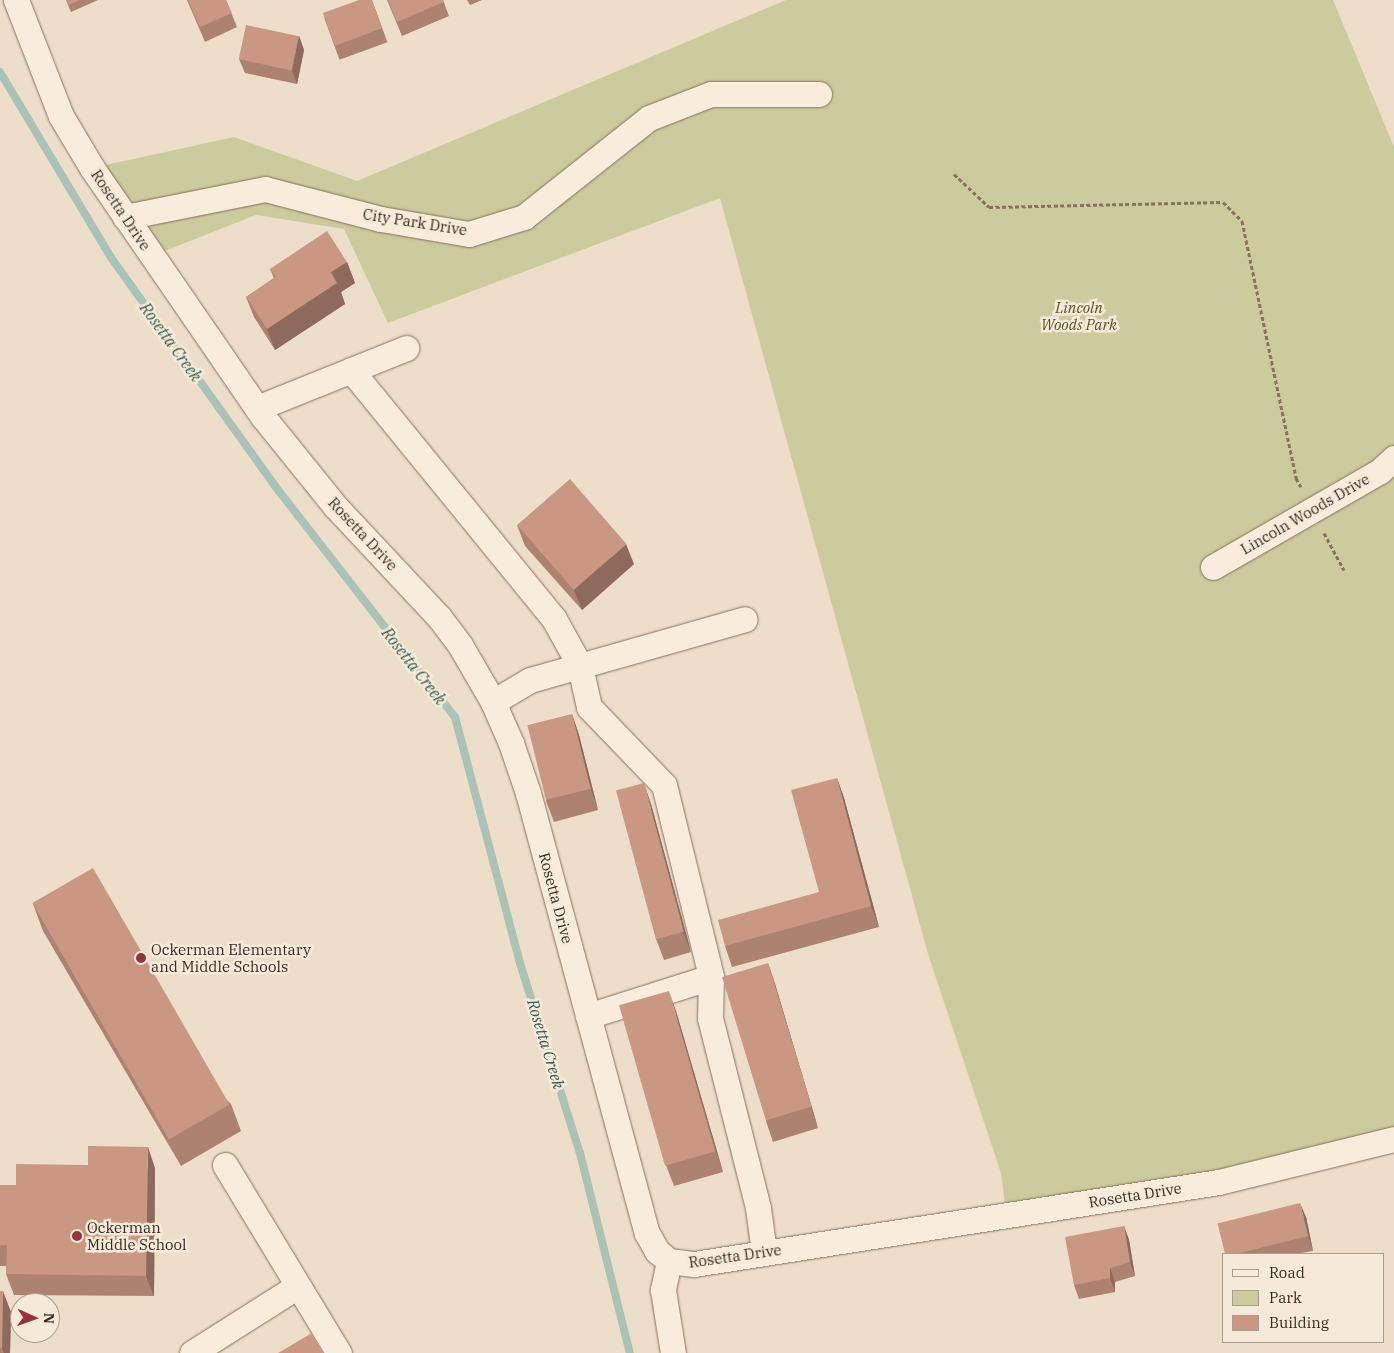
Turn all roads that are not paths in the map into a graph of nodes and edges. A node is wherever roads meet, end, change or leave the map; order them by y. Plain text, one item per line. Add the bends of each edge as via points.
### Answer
1 (16, 0) edge
2 (819, 94) dead end
3 (126, 217) junction
4 (406, 348) dead end
5 (351, 370) junction
6 (257, 408) junction
7 (1394, 458) edge
8 (1213, 566) dead end
9 (745, 619) dead end
10 (580, 666) junction
11 (493, 702) junction
12 (711, 977) junction
13 (588, 1016) junction
14 (1394, 1139) edge
15 (225, 1165) dead end
16 (764, 1252) junction
17 (670, 1261) junction
18 (296, 1287) junction
19 (192, 1353) edge
20 (338, 1353) edge
21 (673, 1353) edge

1 - 3 street, Rosetta Drive via 61,116
2 - 3 street, City Park Drive via 711,94 649,118 524,217 469,234 381,219 265,189
3 - 6 street, Rosetta Drive
4 - 5 street
5 - 6 street
5 - 10 street via 554,619
6 - 11 street, Rosetta Drive via 335,506 439,617 460,645
7 - 8 street, Lincoln Woods Drive via 1380,471
9 - 10 street
10 - 11 street via 530,680
10 - 12 street via 589,707 664,785
11 - 13 street, Rosetta Drive via 528,793
12 - 13 street
12 - 16 street via 710,1018 758,1208
13 - 17 street, Rosetta Drive via 647,1234 658,1251
14 - 16 street, Rosetta Drive via 1219,1182
15 - 18 street
16 - 17 street, Rosetta Drive via 694,1264
17 - 21 street via 663,1290
18 - 19 street
18 - 20 street

